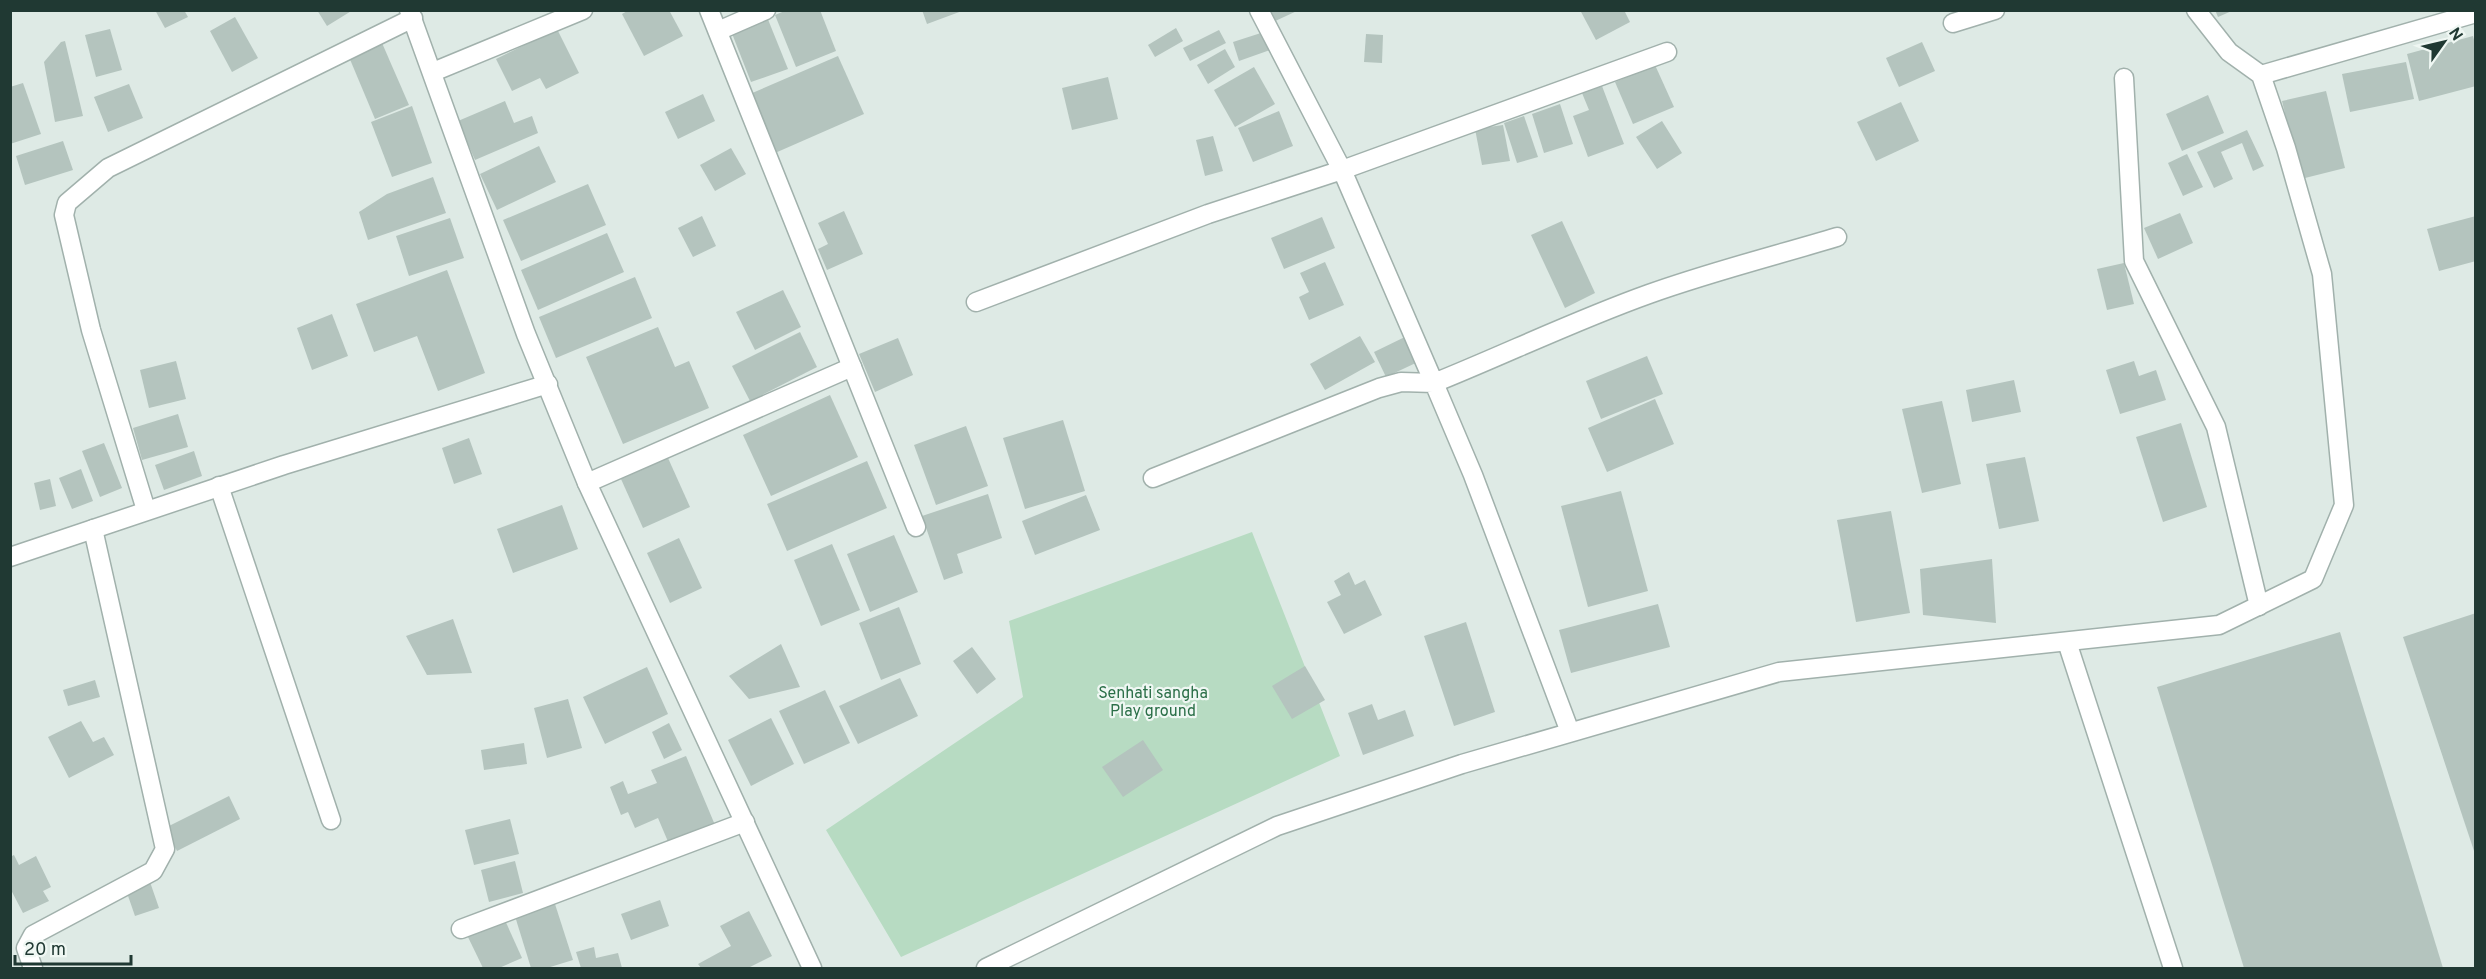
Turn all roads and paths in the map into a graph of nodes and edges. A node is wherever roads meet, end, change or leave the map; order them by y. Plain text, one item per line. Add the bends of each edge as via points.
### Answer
1 (583, 10) edge
2 (709, 10) edge
3 (766, 10) edge
4 (1259, 10) edge
5 (1995, 10) edge
6 (2196, 10) edge
7 (2475, 13) edge
8 (411, 14) edge
9 (1953, 23) dead end
10 (718, 31) junction
11 (1667, 52) dead end
12 (433, 72) junction
13 (2261, 75) junction
14 (2124, 78) dead end
15 (1342, 170) junction
16 (1837, 237) dead end
17 (976, 302) dead end
18 (852, 367) junction
19 (1434, 383) junction
20 (548, 384) junction
21 (1153, 478) dead end
22 (587, 483) junction
23 (219, 486) junction
24 (146, 510) junction
25 (916, 527) dead end
26 (93, 529) junction
27 (10, 557) edge
28 (2259, 606) junction
29 (2067, 642) junction
30 (1570, 732) junction
31 (331, 820) dead end
32 (745, 822) junction
33 (461, 929) dead end
34 (33, 969) edge
35 (812, 969) edge
36 (986, 969) edge
37 (2173, 969) edge

1 - 12 street
2 - 10 street
3 - 10 street
4 - 15 street
5 - 9 street
6 - 13 street via 2229,52
7 - 13 street
8 - 12 street
8 - 24 street via 108,168 66,205 64,215 91,330
10 - 18 street
11 - 15 street
12 - 20 street via 526,334
13 - 28 street via 2322,274 2344,505 2313,579
14 - 28 street via 2134,261 2216,427
15 - 17 street via 1208,214
15 - 19 street
16 - 19 street via 1651,293
18 - 22 street
18 - 25 street
19 - 21 street via 1401,382 1378,388
19 - 30 street
20 - 22 street
20 - 23 street
22 - 32 street
23 - 24 street
23 - 31 street
24 - 26 street
26 - 27 street
26 - 34 street via 165,849 153,871 33,935 26,948
28 - 29 street via 2219,625
29 - 30 street via 1779,672
29 - 37 street
30 - 36 street via 1277,826
32 - 33 street
32 - 35 street

